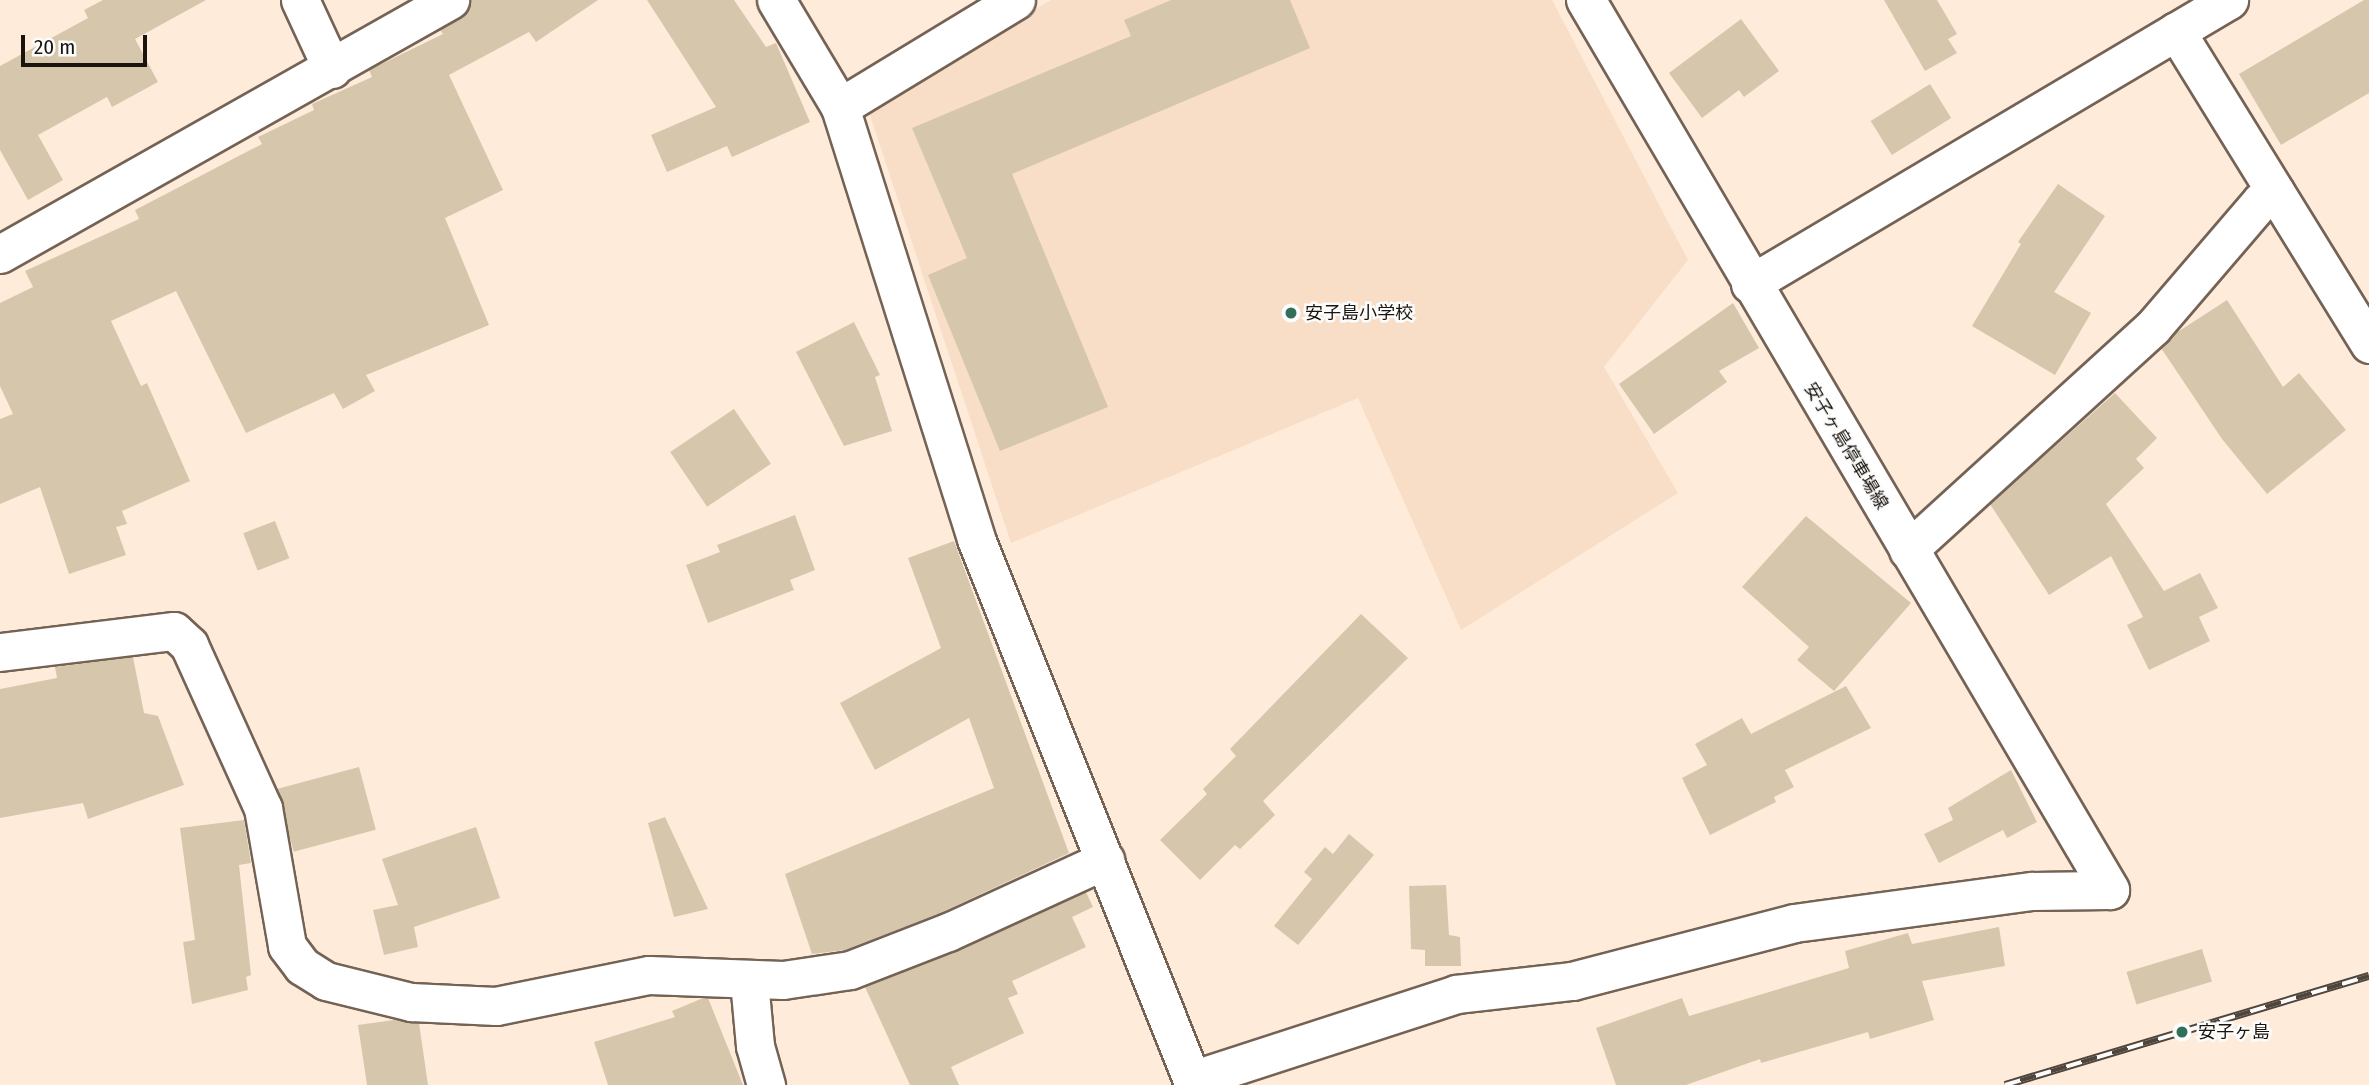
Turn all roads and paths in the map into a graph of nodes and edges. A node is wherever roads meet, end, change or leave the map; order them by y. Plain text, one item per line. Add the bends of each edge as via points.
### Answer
1 (300, 0) edge
2 (450, 0) edge
3 (776, 0) edge
4 (1016, 0) edge
5 (1586, 0) edge
6 (2230, 0) edge
7 (2176, 31) junction
8 (332, 69) junction
9 (840, 107) junction
10 (2275, 192) junction
11 (0, 254) edge
12 (1750, 284) junction
13 (2369, 344) edge
14 (1908, 550) junction
15 (0, 652) edge
16 (1104, 860) junction
17 (2110, 890) joint
18 (749, 981) junction
19 (1193, 1082) edge
20 (766, 1085) edge

1 - 8 street
2 - 8 street
3 - 9 street
4 - 9 street
5 - 12 main road, 安子ヶ島停車場線
6 - 7 street
7 - 10 street
7 - 12 street
8 - 11 street
9 - 16 street via 976,539
10 - 13 street
10 - 14 street via 2261,201 2153,327
12 - 14 main road, 安子ヶ島停車場線
14 - 17 main road, 安子ヶ島停車場線
15 - 18 street via 156,630 174,631 184,640 263,808 282,935 302,966 326,981 411,1002 496,1006 649,975
16 - 18 street via 947,932 850,970 783,981
16 - 19 street
17 - 19 street via 2032,891 1794,923 1572,981 1456,995
18 - 20 street via 753,1036

